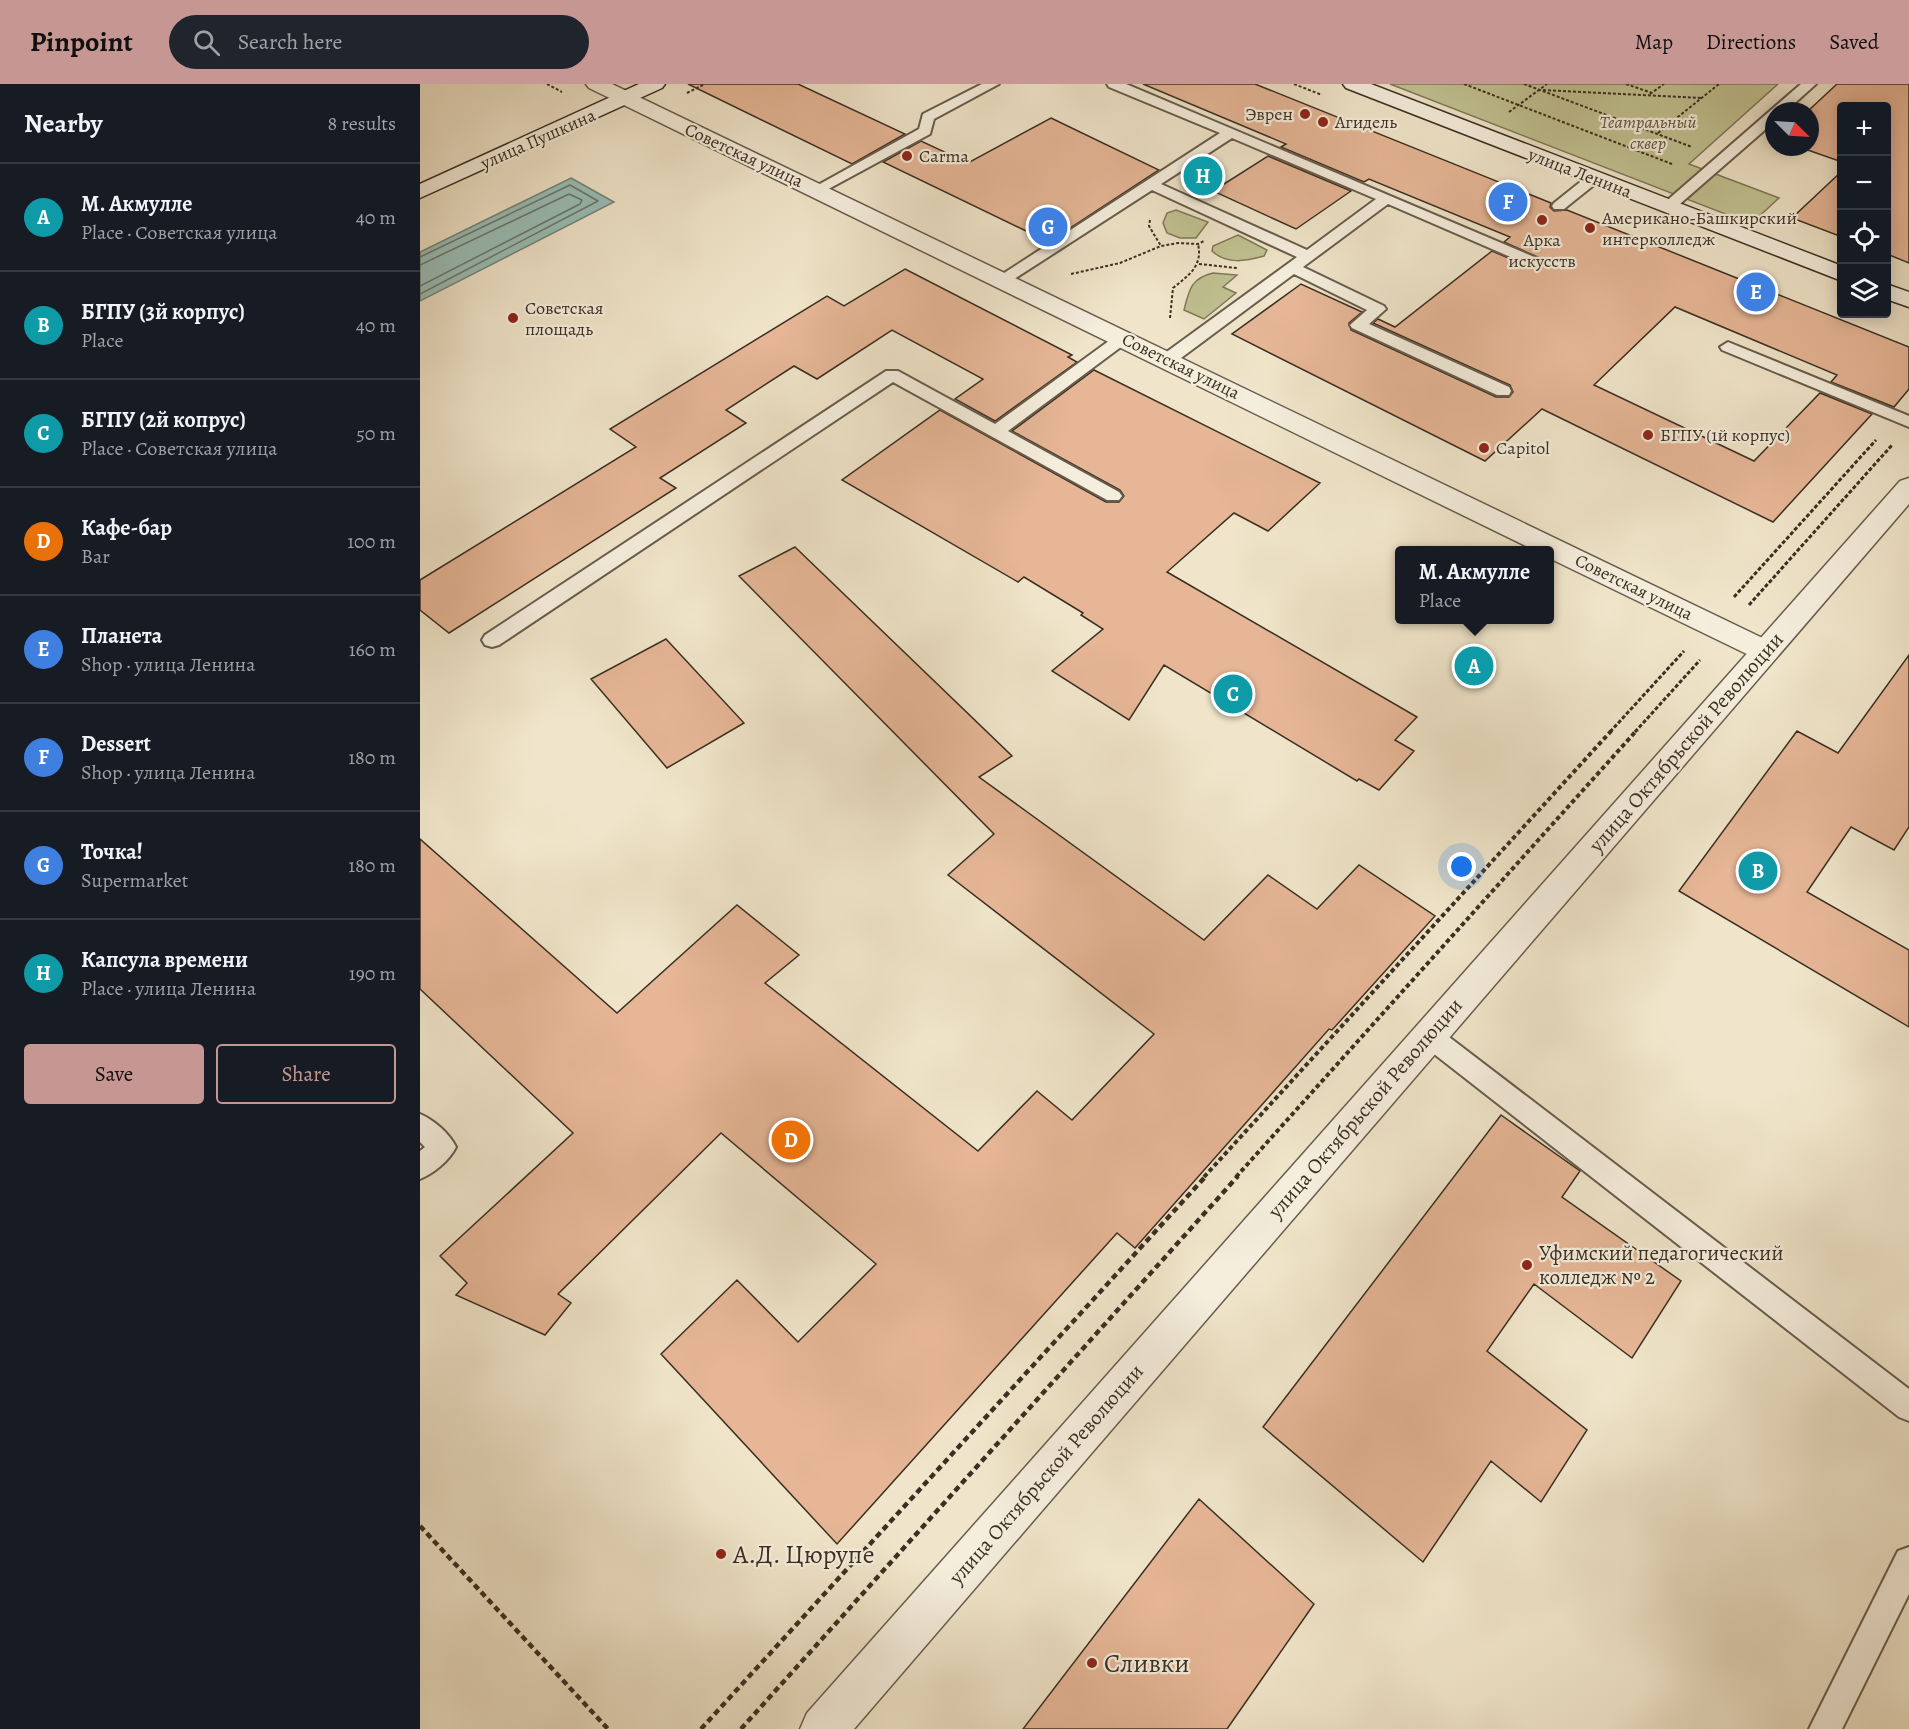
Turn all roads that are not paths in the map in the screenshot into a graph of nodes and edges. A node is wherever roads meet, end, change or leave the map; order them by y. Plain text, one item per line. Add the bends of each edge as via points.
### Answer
1 (596, 84) edge
2 (655, 84) edge
3 (992, 84) edge
4 (1113, 84) edge
5 (1353, 84) edge
6 (1809, 84) edge
7 (625, 99) junction
8 (1788, 102) edge
9 (1765, 123) edge
10 (1230, 133) junction
11 (1594, 178) junction
12 (1150, 184) junction
13 (816, 190) junction
14 (420, 192) edge
15 (1387, 198) junction
16 (1559, 206) dead end
17 (1668, 207) junction
18 (1308, 256) junction
19 (1534, 262) dead end
20 (1293, 268) junction
21 (1837, 272) edge
22 (1003, 280) junction
23 (1891, 293) edge
24 (1909, 300) edge
25 (1123, 338) junction
26 (1728, 347) dead end
27 (1167, 360) junction
28 (1503, 391) dead end
29 (1903, 419) edge
30 (995, 432) junction
31 (1909, 487) edge
32 (1113, 496) dead end
33 (1551, 546) edge
34 (1554, 548) edge
35 (492, 640) dead end
36 (1765, 651) junction
37 (1428, 1035) junction
38 (420, 1126) edge
39 (420, 1167) edge
40 (1909, 1407) edge
41 (1909, 1562) edge
42 (822, 1729) edge
43 (1825, 1729) edge

1 - 7 street, Советская улица
2 - 7 street, улица Пушкина
3 - 13 lane via 928,117 925,131
4 - 10 lane
5 - 11 street, улица Ленина
6 - 8 lane
7 - 13 street, Советская улица
7 - 14 street, улица Пушкина
9 - 17 lane
10 - 12 lane
10 - 15 lane
11 - 16 lane
11 - 17 street, улица Ленина
12 - 18 lane
12 - 22 lane
13 - 22 street, Советская улица
15 - 18 lane
15 - 19 lane via 1511,245
17 - 21 street, улица Ленина
18 - 20 lane
20 - 27 lane
20 - 28 lane via 1378,309 1358,325
22 - 25 street, Советская улица
23 - 24 street
25 - 27 street, Советская улица
25 - 30 lane
26 - 29 lane
27 - 33 street, Советская улица
30 - 32 lane
30 - 35 lane via 892,375
31 - 36 street, улица Октябрьской Революции
34 - 36 street, Советская улица
36 - 37 street, улица Октябрьской Революции
37 - 40 lane
37 - 42 street, улица Октябрьской Революции
38 - 39 lane via 443,1147
41 - 43 lane

